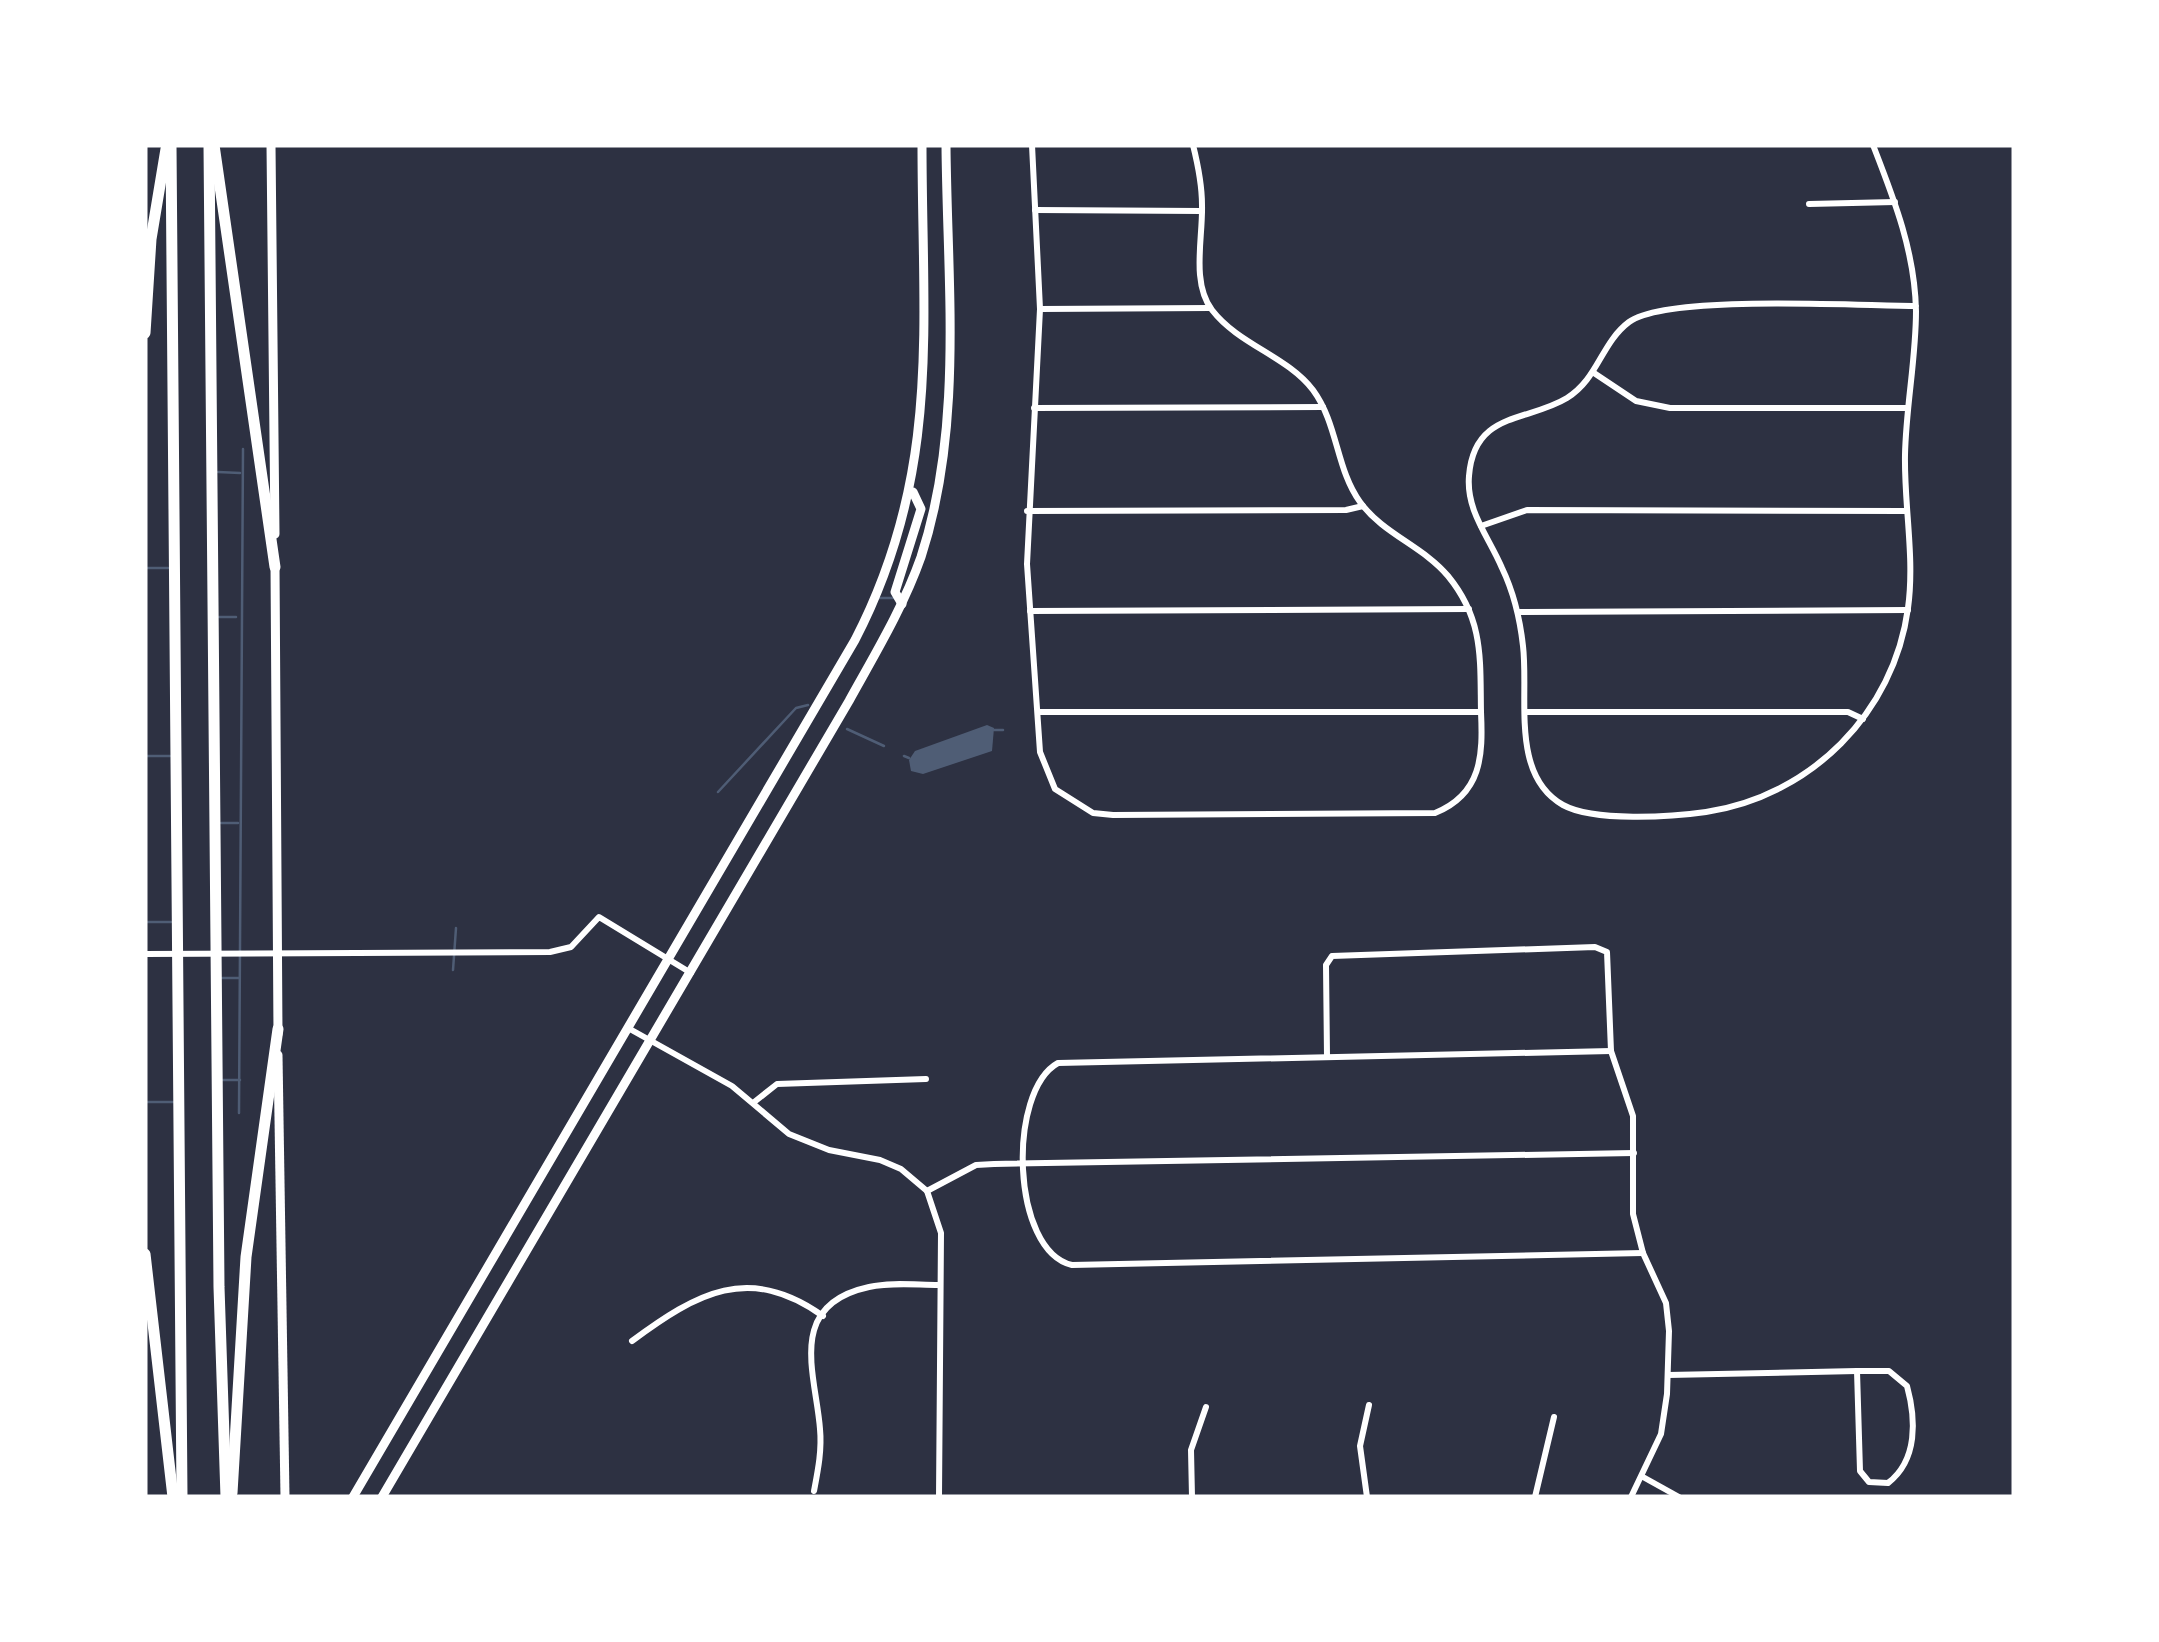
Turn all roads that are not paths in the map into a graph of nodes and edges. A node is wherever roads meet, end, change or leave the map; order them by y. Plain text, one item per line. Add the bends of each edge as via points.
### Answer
1 (169, 145) edge
2 (212, 145) edge
3 (272, 145) edge
4 (922, 145) edge
5 (946, 145) edge
6 (1032, 145) edge
7 (1193, 145) edge
8 (1873, 145) edge
9 (1895, 202) junction
10 (1809, 204) dead end
11 (1035, 210) junction
12 (1202, 211) junction
13 (1916, 306) junction
14 (1210, 308) junction
15 (1040, 309) junction
16 (145, 333) edge
17 (1594, 374) junction
18 (1323, 407) junction
19 (1034, 408) junction
20 (1907, 408) junction
21 (912, 490) junction
22 (1362, 506) junction
23 (1027, 511) junction
24 (1905, 511) junction
25 (1480, 526) junction
26 (275, 567) junction
27 (902, 604) junction
28 (1470, 609) junction
29 (1908, 610) junction
30 (1030, 611) junction
31 (1518, 612) junction
32 (1038, 712) junction
33 (1481, 712) junction
34 (1527, 712) junction
35 (1863, 719) junction
36 (725, 861) junction
37 (748, 872) junction
38 (145, 954) edge
39 (669, 960) junction
40 (691, 973) junction
41 (627, 1027) junction
42 (278, 1030) junction
43 (649, 1040) junction
44 (1611, 1051) junction
45 (1327, 1056) junction
46 (926, 1079) dead end
47 (753, 1103) junction
48 (1634, 1153) junction
49 (1022, 1164) junction
50 (927, 1191) junction
51 (145, 1254) edge
52 (1644, 1254) junction
53 (939, 1285) junction
54 (823, 1316) junction
55 (632, 1340) dead end
56 (1857, 1371) junction
57 (1668, 1375) junction
58 (416, 1390) junction
59 (437, 1403) junction
60 (1369, 1405) dead end
61 (1206, 1407) dead end
62 (1554, 1417) dead end
63 (1643, 1478) junction
64 (814, 1491) dead end
65 (173, 1497) edge
66 (182, 1497) edge
67 (229, 1497) edge
68 (288, 1497) edge
69 (353, 1497) edge
70 (382, 1497) edge
71 (940, 1497) edge
72 (1192, 1497) edge
73 (1367, 1497) edge
74 (1535, 1497) edge
75 (1631, 1497) edge
76 (1679, 1497) edge

1 - 16 highway via 151,238
1 - 66 highway
2 - 26 highway
2 - 67 highway via 218,1288
3 - 26 main road
4 - 21 main road via 922,397
5 - 27 main road via 945,450 932,519
6 - 11 street
7 - 12 street
8 - 9 street
9 - 10 street
9 - 13 street
11 - 12 street
11 - 15 street
12 - 14 street via 1199,256
13 - 17 street via 1658,308 1620,330
13 - 20 street
14 - 15 street
14 - 18 street via 1294,371
15 - 19 street
17 - 20 street via 1636,401 1670,408
17 - 25 street via 1570,396 1506,419 1482,441 1469,478
18 - 19 street
18 - 22 street
19 - 23 street
20 - 24 street
21 - 27 main road via 921,509 895,592
21 - 36 main road via 870,612
22 - 23 street
22 - 28 street via 1446,574
23 - 30 street
24 - 25 street via 1528,510
24 - 29 street
25 - 31 street
26 - 42 main road
27 - 37 main road
28 - 30 street
28 - 33 street via 1483,656
29 - 31 street
29 - 35 street via 1896,660
30 - 32 street
31 - 34 street
32 - 33 street
32 - 33 street via 1040,752 1055,789 1092,812 1423,815 1446,808 1476,776 1484,750
34 - 35 street via 1848,712
34 - 35 street via 1532,772 1558,802 1588,814 1691,814 1756,798 1812,770
36 - 37 main road
36 - 39 main road
37 - 40 main road
38 - 39 street via 559,952 576,944 599,917
39 - 40 street
39 - 41 main road
40 - 43 main road
41 - 43 street
41 - 58 main road
42 - 67 highway via 246,1257
42 - 68 main road
43 - 47 street
43 - 59 main road
44 - 45 street
44 - 45 street via 1608,952 1595,947 1332,956 1326,965
44 - 48 street via 1633,1116
45 - 49 street via 1058,1062 1044,1072 1034,1097
46 - 47 street via 776,1084
47 - 50 street via 812,1145 880,1160
48 - 49 street
48 - 52 street via 1632,1204
49 - 50 street via 976,1165
49 - 52 street via 1028,1206 1045,1249 1072,1265
50 - 53 street via 939,1217
51 - 65 highway
52 - 57 street via 1666,1303
53 - 54 street via 868,1287
53 - 71 street
54 - 55 street via 770,1290 717,1290 678,1306
54 - 64 street via 808,1354 820,1437
56 - 56 street via 1899,1376 1912,1402 1910,1451 1888,1483 1869,1482 1860,1471
56 - 57 street
57 - 63 street via 1660,1434
58 - 59 main road
58 - 69 main road
59 - 70 main road
60 - 73 street via 1360,1446
61 - 72 street via 1190,1450
62 - 74 street
63 - 75 street
63 - 76 street

